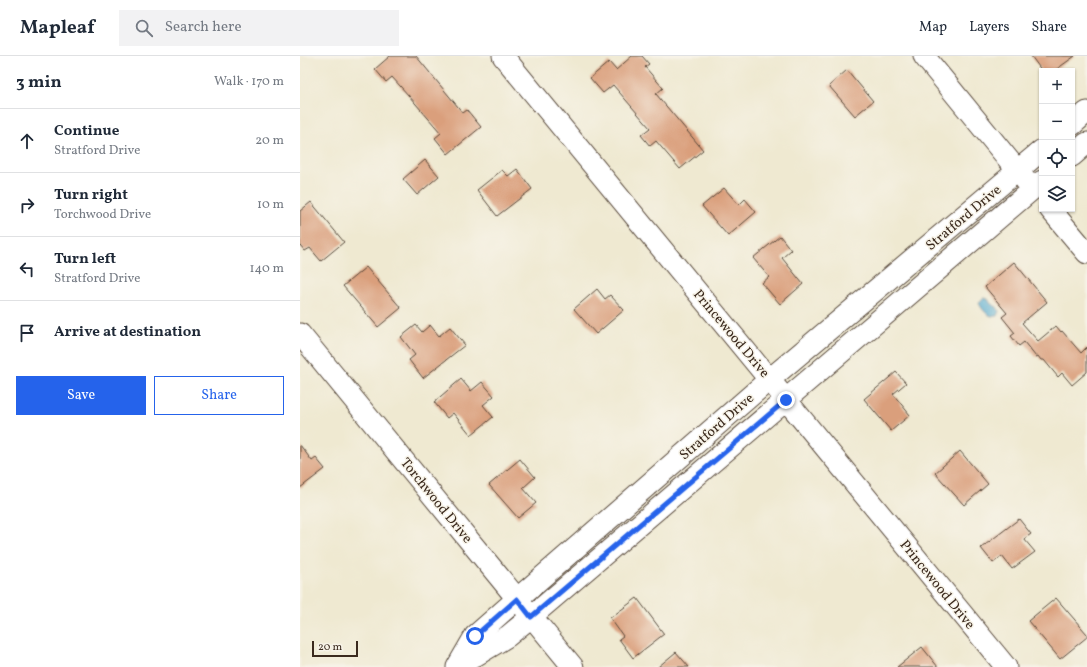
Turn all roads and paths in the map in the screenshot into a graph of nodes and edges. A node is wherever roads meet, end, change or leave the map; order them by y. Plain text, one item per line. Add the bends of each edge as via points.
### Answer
1 (503, 56) edge
2 (924, 56) edge
3 (1087, 112) edge
4 (1075, 122) edge
5 (1087, 143) edge
6 (1039, 153) edge
7 (1075, 153) edge
8 (1018, 171) junction
9 (1039, 190) edge
10 (1052, 212) edge
11 (1087, 254) edge
12 (300, 334) edge
13 (770, 379) junction
14 (786, 400) junction
15 (517, 599) junction
16 (531, 617) junction
17 (458, 667) edge
18 (573, 667) edge
19 (1006, 667) edge

1 - 13 street, Princewood Drive
2 - 8 street
3 - 4 street
5 - 7 street
6 - 8 street, Stratford Drive
8 - 9 street
8 - 13 street, Stratford Drive
9 - 14 street, Stratford Drive
10 - 11 street
12 - 15 street, Torchwood Drive
13 - 14 street, Princewood Drive
13 - 15 street, Stratford Drive
14 - 16 street, Stratford Drive
14 - 19 street, Princewood Drive
15 - 16 street, Torchwood Drive
15 - 17 street, Stratford Drive via 475,636
16 - 17 street, Stratford Drive via 508,636
16 - 18 street, Torchwood Drive

